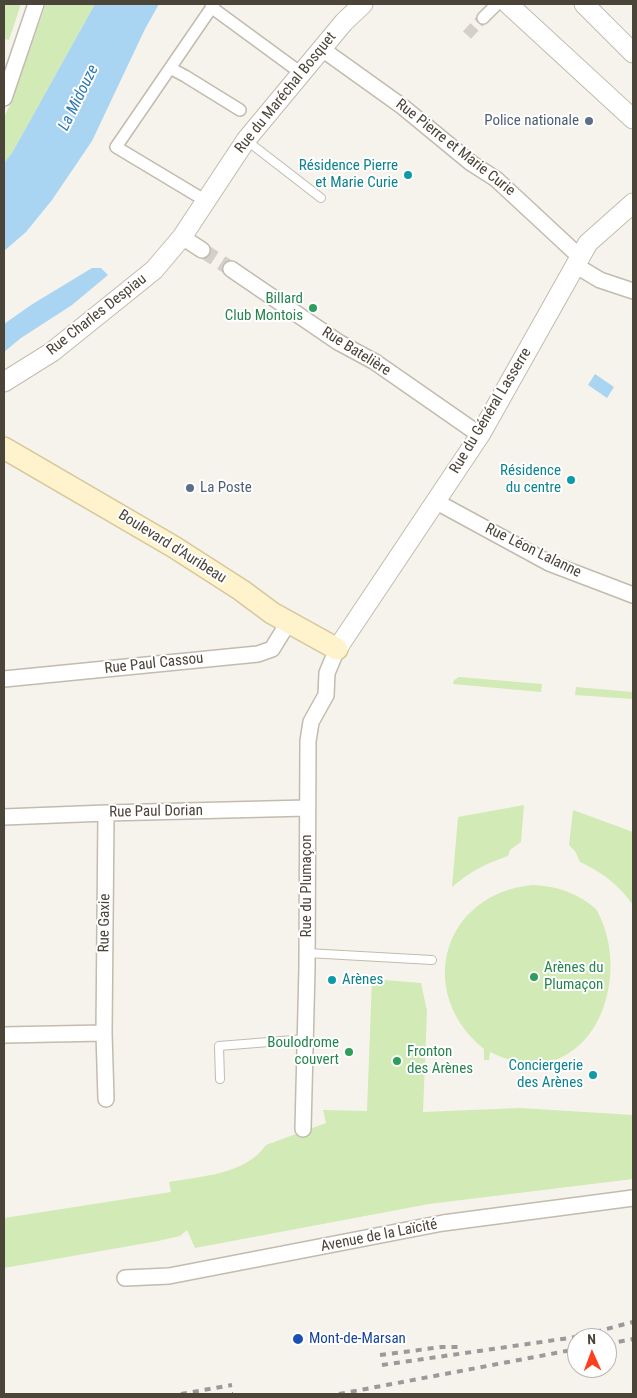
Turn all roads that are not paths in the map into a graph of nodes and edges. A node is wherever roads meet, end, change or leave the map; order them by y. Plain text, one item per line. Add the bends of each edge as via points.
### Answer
1 (36, 4) edge
2 (363, 4) edge
3 (497, 4) edge
4 (508, 4) edge
5 (584, 4) edge
6 (212, 5) edge
7 (483, 18) tunnel mouth
8 (322, 49) junction
9 (633, 54) edge
10 (170, 68) junction
11 (301, 73) junction
12 (4, 98) edge
13 (250, 116) junction
14 (633, 119) edge
15 (246, 140) junction
16 (322, 198) dead end
17 (206, 201) junction
18 (633, 203) edge
19 (182, 237) junction
20 (202, 250) tunnel mouth
21 (578, 261) junction
22 (231, 269) tunnel mouth
23 (633, 291) edge
24 (4, 382) edge
25 (480, 434) junction
26 (4, 448) edge
27 (435, 501) junction
28 (633, 595) edge
29 (288, 623) junction
30 (337, 649) junction
31 (4, 679) edge
32 (307, 808) junction
33 (106, 812) junction
34 (4, 817) edge
35 (307, 953) junction
36 (432, 960) dead end
37 (104, 1032) junction
38 (4, 1035) edge
39 (306, 1039) junction
40 (220, 1079) dead end
41 (106, 1099) dead end
42 (304, 1129) dead end
43 (633, 1198) edge
44 (125, 1278) dead end

1 - 12 street
2 - 8 street, Rue du Maréchal Bosquet
3 - 7 street
4 - 14 street
5 - 9 street
6 - 10 street
6 - 11 street
8 - 11 street, Rue du Maréchal Bosquet
8 - 21 street, Rue Pierre et Marie Curie via 496,179
10 - 13 street
10 - 17 street via 116,147
11 - 13 street, Rue du Maréchal Bosquet
13 - 15 street, Rue du Maréchal Bosquet
15 - 16 lane
15 - 17 street, Rue du Maréchal Bosquet
17 - 19 street, Rue du Maréchal Bosquet
18 - 21 street, Rue du Général Lasserre via 588,243
19 - 20 street
19 - 24 street, Rue Charles Despiau via 154,270 95,319 52,352
21 - 23 street, Rue Pierre et Marie Curie via 600,280
21 - 25 street, Rue du Général Lasserre
22 - 25 street, Rue Batelière
25 - 27 street, Rue du Général Lasserre
26 - 29 main road, Boulevard d'Auribeau via 174,547
27 - 28 street, Rue Léon Lalanne via 549,562
27 - 30 street, Rue du Général Lasserre
29 - 30 main road, Boulevard d'Auribeau
29 - 31 street, Rue Paul Cassou via 272,649 258,654
30 - 32 street, Rue du Plumaçon via 327,673 326,695 311,722
32 - 33 street, Rue Paul Dorian
32 - 35 street, Rue du Plumaçon
33 - 34 street, Rue Paul Dorian
33 - 37 street, Rue Gaxie
35 - 36 lane
35 - 39 street, Rue du Plumaçon via 311,977 306,995
37 - 38 street
37 - 41 street, Rue Gaxie
39 - 40 lane via 219,1046
39 - 42 street, Rue du Plumaçon
43 - 44 street, Avenue de la Laïcité via 443,1223 169,1276

